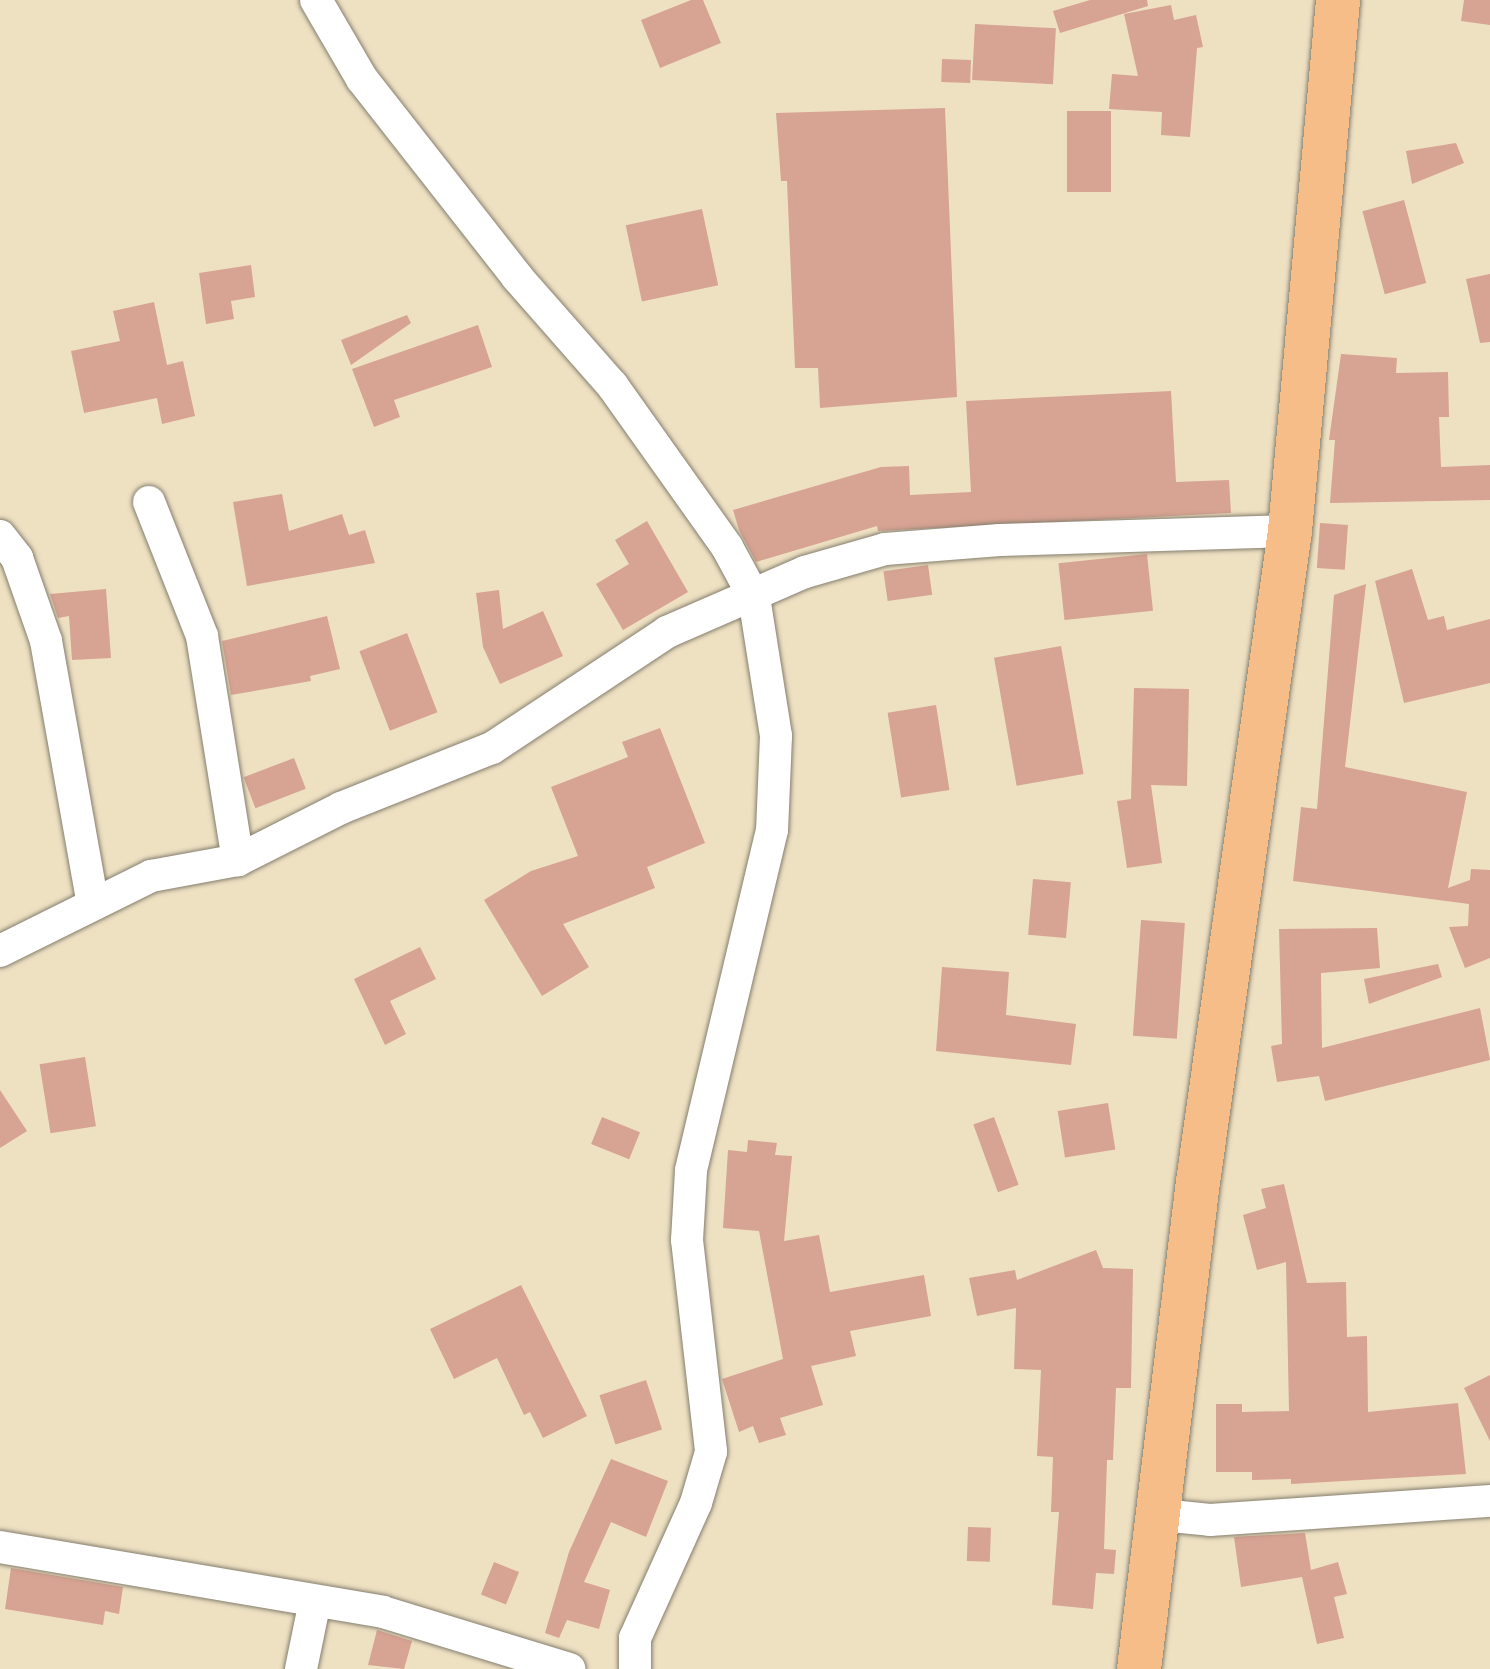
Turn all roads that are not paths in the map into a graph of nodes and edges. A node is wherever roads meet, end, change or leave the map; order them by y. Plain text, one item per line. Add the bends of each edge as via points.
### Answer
1 (316, 0) edge
2 (1338, 0) edge
3 (149, 502) dead end
4 (1290, 531) junction
5 (0, 536) edge
6 (754, 597) junction
7 (238, 860) junction
8 (93, 904) junction
9 (0, 951) edge
10 (1490, 1501) edge
11 (1161, 1515) junction
12 (0, 1547) edge
13 (315, 1601) junction
14 (301, 1669) edge
15 (569, 1669) edge
16 (635, 1669) edge
17 (1139, 1669) edge

1 - 6 street via 362,79 517,277 612,385 727,547
2 - 4 main road
3 - 7 street via 202,636
4 - 6 street via 885,549 805,572
4 - 11 main road via 1198,1182
5 - 8 street via 17,558 46,641
6 - 7 street via 667,632 492,748 341,808
6 - 16 street via 776,736 772,830 712,1068 707,1117 691,1171 688,1226 711,1452 696,1503 635,1638
7 - 8 street via 151,876
8 - 9 street
10 - 11 street via 1210,1520
11 - 17 main road
12 - 13 street
13 - 14 street
13 - 15 street via 383,1612

